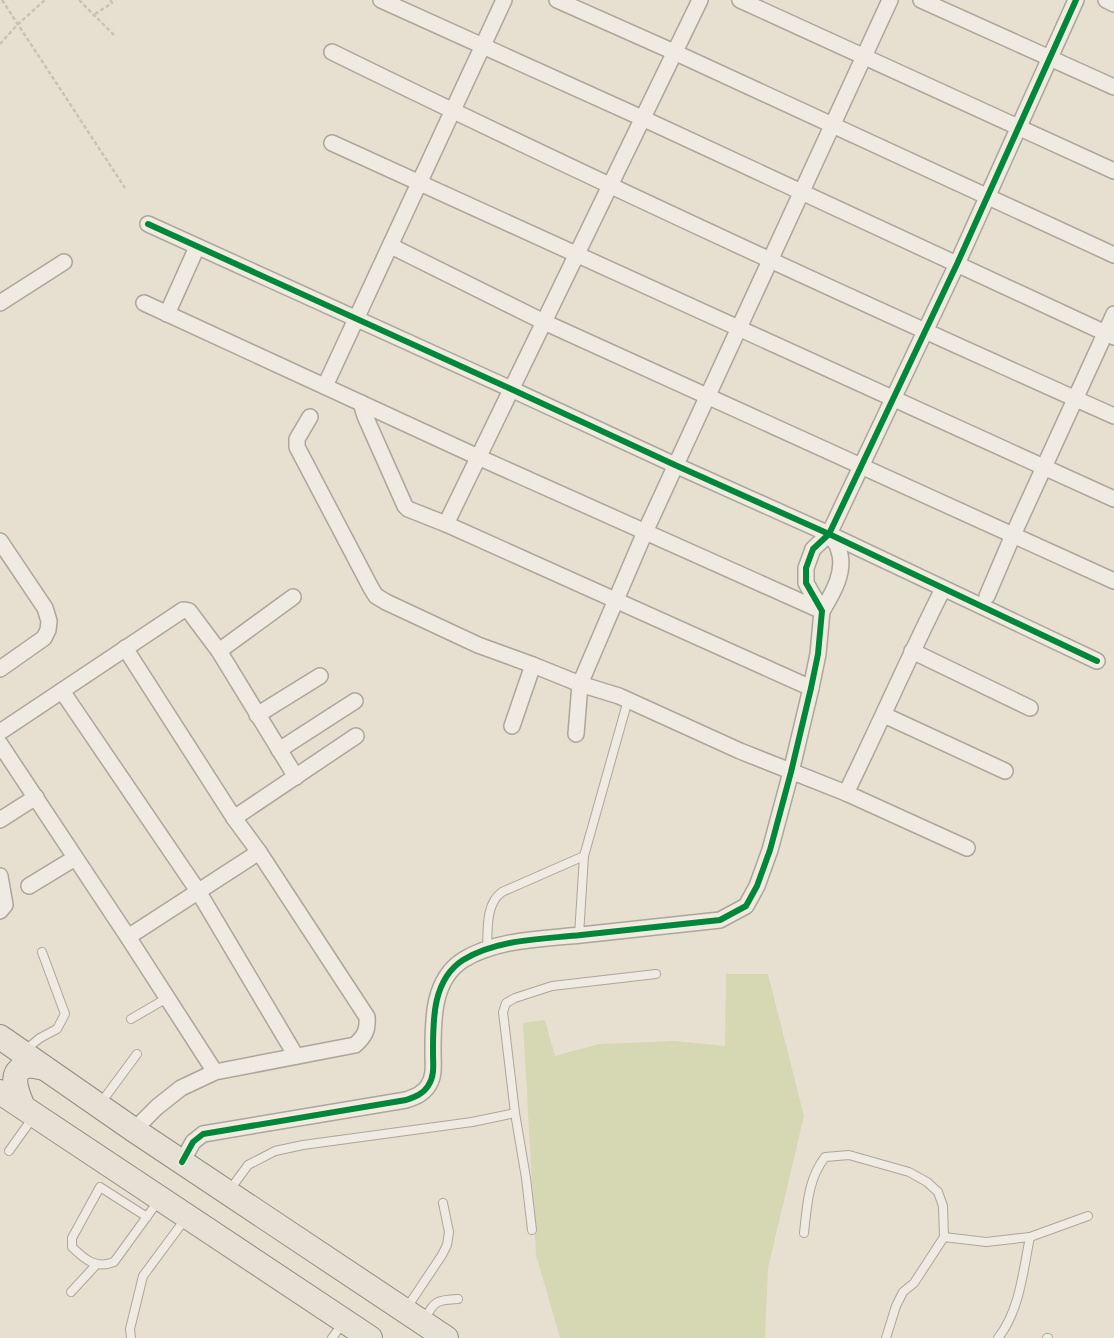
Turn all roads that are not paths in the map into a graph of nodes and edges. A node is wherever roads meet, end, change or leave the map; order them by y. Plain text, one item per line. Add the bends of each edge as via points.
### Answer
1 (381, 0) edge
2 (504, 0) edge
3 (557, 0) edge
4 (700, 0) edge
5 (740, 0) edge
6 (890, 0) edge
7 (921, 0) edge
8 (1076, 0) edge
9 (1106, 0) edge
10 (1114, 4) edge
11 (483, 47) junction
12 (332, 52) dead end
13 (674, 52) junction
14 (864, 57) junction
15 (1051, 58) junction
16 (1114, 87) edge
17 (453, 111) junction
18 (642, 118) junction
19 (832, 125) junction
20 (1019, 127) junction
21 (332, 143) dead end
22 (1114, 170) edge
23 (420, 184) junction
24 (609, 186) junction
25 (802, 193) junction
26 (988, 197) junction
27 (148, 224) dead end
28 (391, 246) junction
29 (197, 247) junction
30 (576, 254) junction
31 (1114, 255) edge
32 (770, 260) junction
33 (64, 262) dead end
34 (957, 264) junction
35 (0, 303) edge
36 (144, 303) dead end
37 (166, 314) junction
38 (1114, 314) edge
39 (356, 319) junction
40 (544, 322) junction
41 (739, 329) junction
42 (924, 332) junction
43 (1110, 335) edge
44 (325, 386) junction
45 (511, 389) junction
46 (708, 397) junction
47 (893, 399) junction
48 (1075, 399) junction
49 (361, 403) junction
50 (1114, 416) edge
51 (310, 417) dead end
52 (478, 457) junction
53 (675, 466) junction
54 (861, 466) junction
55 (1044, 468) junction
56 (1114, 499) edge
57 (446, 524) junction
58 (645, 532) junction
59 (829, 534) junction
60 (1013, 536) junction
61 (0, 541) edge
62 (1114, 581) edge
63 (943, 589) junction
64 (987, 596) dead end
65 (293, 597) dead end
66 (616, 601) junction
67 (822, 611) junction
68 (124, 648) junction
69 (219, 650) junction
70 (912, 651) junction
71 (1097, 661) dead end
72 (2, 664) edge
73 (533, 665) junction
74 (320, 676) dead end
75 (580, 684) junction
76 (812, 688) junction
77 (62, 691) junction
78 (628, 700) junction
79 (355, 701) dead end
80 (1030, 708) dead end
81 (257, 715) junction
82 (884, 715) junction
83 (512, 726) dead end
84 (0, 732) edge
85 (576, 734) dead end
86 (356, 736) dead end
87 (0, 744) edge
88 (279, 750) junction
89 (1005, 771) dead end
90 (791, 772) junction
91 (296, 777) junction
92 (846, 794) junction
93 (36, 798) junction
94 (234, 818) junction
95 (0, 820) edge
96 (967, 848) dead end
97 (259, 852) junction
98 (584, 856) junction
99 (75, 858) junction
100 (0, 876) edge
101 (29, 886) dead end
102 (198, 891) junction
103 (0, 912) edge
104 (579, 936) junction
105 (128, 937) junction
106 (487, 950) junction
107 (42, 952) dead end
108 (656, 974) dead end
109 (167, 998) junction
110 (131, 1019) dead end
111 (0, 1037) edge
112 (23, 1052) junction
113 (137, 1054) dead end
114 (296, 1056) junction
115 (44, 1068) junction
116 (215, 1072) junction
117 (0, 1092) edge
118 (99, 1106) junction
119 (29, 1111) junction
120 (515, 1113) junction
121 (134, 1130) junction
122 (9, 1151) dead end
123 (182, 1162) junction
124 (108, 1177) junction
125 (228, 1193) junction
126 (161, 1198) junction
127 (443, 1203) dead end
128 (188, 1216) junction
129 (1088, 1216) dead end
130 (147, 1217) junction
131 (532, 1230) dead end
132 (804, 1233) dead end
133 (944, 1236) junction
134 (1030, 1237) junction
135 (96, 1265) junction
136 (71, 1292) dead end
137 (458, 1299) dead end
138 (413, 1317) junction
139 (338, 1330) edge
140 (131, 1338) edge
141 (370, 1338) edge
142 (446, 1338) edge
143 (886, 1338) edge
144 (998, 1338) edge

1 - 11 street
2 - 11 street
3 - 13 street
4 - 13 street
5 - 14 street
6 - 14 street
7 - 15 street
8 - 15 street
9 - 10 street
11 - 17 street
11 - 18 street
12 - 17 street
13 - 18 street
13 - 19 street
14 - 19 street
14 - 20 street
15 - 16 street
15 - 20 street
17 - 23 street
17 - 24 street
18 - 24 street
18 - 25 street
19 - 25 street
19 - 26 street
20 - 22 street
20 - 26 street
21 - 23 street
23 - 28 street
23 - 30 street
24 - 30 street
24 - 32 street
25 - 32 street
25 - 34 street
26 - 31 street
26 - 34 street
27 - 29 street
28 - 39 street
28 - 40 street
29 - 37 street
29 - 39 street
30 - 40 street
30 - 41 street
32 - 41 street
32 - 42 street
33 - 35 street
34 - 42 street
34 - 43 street
36 - 37 street
37 - 44 street
38 - 43 street
39 - 44 street
39 - 45 street
40 - 45 street
40 - 46 street
41 - 46 street
41 - 47 street
42 - 47 street
42 - 48 street
43 - 48 street
44 - 49 street
45 - 52 street
45 - 53 street
46 - 53 street
46 - 54 street
47 - 54 street
47 - 55 street
48 - 50 street
48 - 55 street
49 - 52 street
49 - 57 street via 405,506
51 - 73 street via 297,439 297,447 376,596 478,645
52 - 57 street
52 - 58 street
53 - 58 street
53 - 59 street
54 - 59 street
54 - 60 street
55 - 56 street
55 - 60 street
57 - 66 street
58 - 66 street
58 - 67 street
59 - 63 street
59 - 67 street via 838,548 839,577
59 - 67 street via 813,549 806,568 806,583
60 - 62 street
60 - 64 street
61 - 72 street via 45,608 49,622 44,638
63 - 70 street
63 - 71 street
65 - 69 street
66 - 75 street
66 - 76 street
67 - 76 street
68 - 69 street via 186,610
68 - 77 street
68 - 94 street
69 - 81 street
70 - 80 street
70 - 82 street
73 - 75 street
73 - 83 street
74 - 81 street
75 - 78 street
75 - 85 street
76 - 90 street
77 - 84 street
77 - 102 street
78 - 90 street
78 - 98 lane
79 - 88 street
81 - 88 street
82 - 89 street
82 - 92 street
86 - 91 street
87 - 93 street
88 - 91 street
90 - 92 street
90 - 104 street via 767,859 746,906 720,920
91 - 94 street
92 - 96 street
93 - 95 street
93 - 99 street
94 - 97 street
97 - 102 street
97 - 114 street via 367,1017 364,1037 355,1045
98 - 104 lane
98 - 106 lane via 495,897 490,905
99 - 101 street
99 - 105 street
100 - 103 street via 5,904
102 - 105 street
102 - 114 street
104 - 106 street via 521,942
105 - 109 street
106 - 123 street via 463,960 447,975 440,988 433,1020 433,1072 429,1086 420,1095 202,1134 193,1142
107 - 112 lane via 66,1014 57,1029
108 - 120 lane via 552,986 506,1003 502,1012
109 - 110 lane
109 - 116 street
111 - 112 main road
112 - 115 main road
113 - 118 lane
114 - 116 street
115 - 118 main road
115 - 119 main road via 28,1066 17,1074 14,1083
116 - 121 street via 181,1088
117 - 119 main road
118 - 121 main road
119 - 122 lane
119 - 124 main road
120 - 125 lane via 275,1152 248,1165
120 - 131 lane
121 - 123 main road
123 - 125 main road
124 - 126 main road
124 - 130 lane
124 - 135 lane via 72,1238 72,1247
125 - 138 main road
126 - 128 main road
126 - 130 lane
127 - 138 lane via 449,1232 447,1245
128 - 139 main road
128 - 140 lane via 143,1276 130,1329
129 - 134 lane
130 - 135 lane via 114,1262
132 - 133 lane via 812,1180 819,1165 825,1157 849,1155 909,1172 927,1182 938,1192 943,1206
133 - 134 lane via 986,1242
133 - 143 lane via 914,1283 903,1292
134 - 144 lane via 1017,1304
135 - 136 lane
137 - 138 lane via 441,1300
138 - 142 main road
139 - 141 main road

